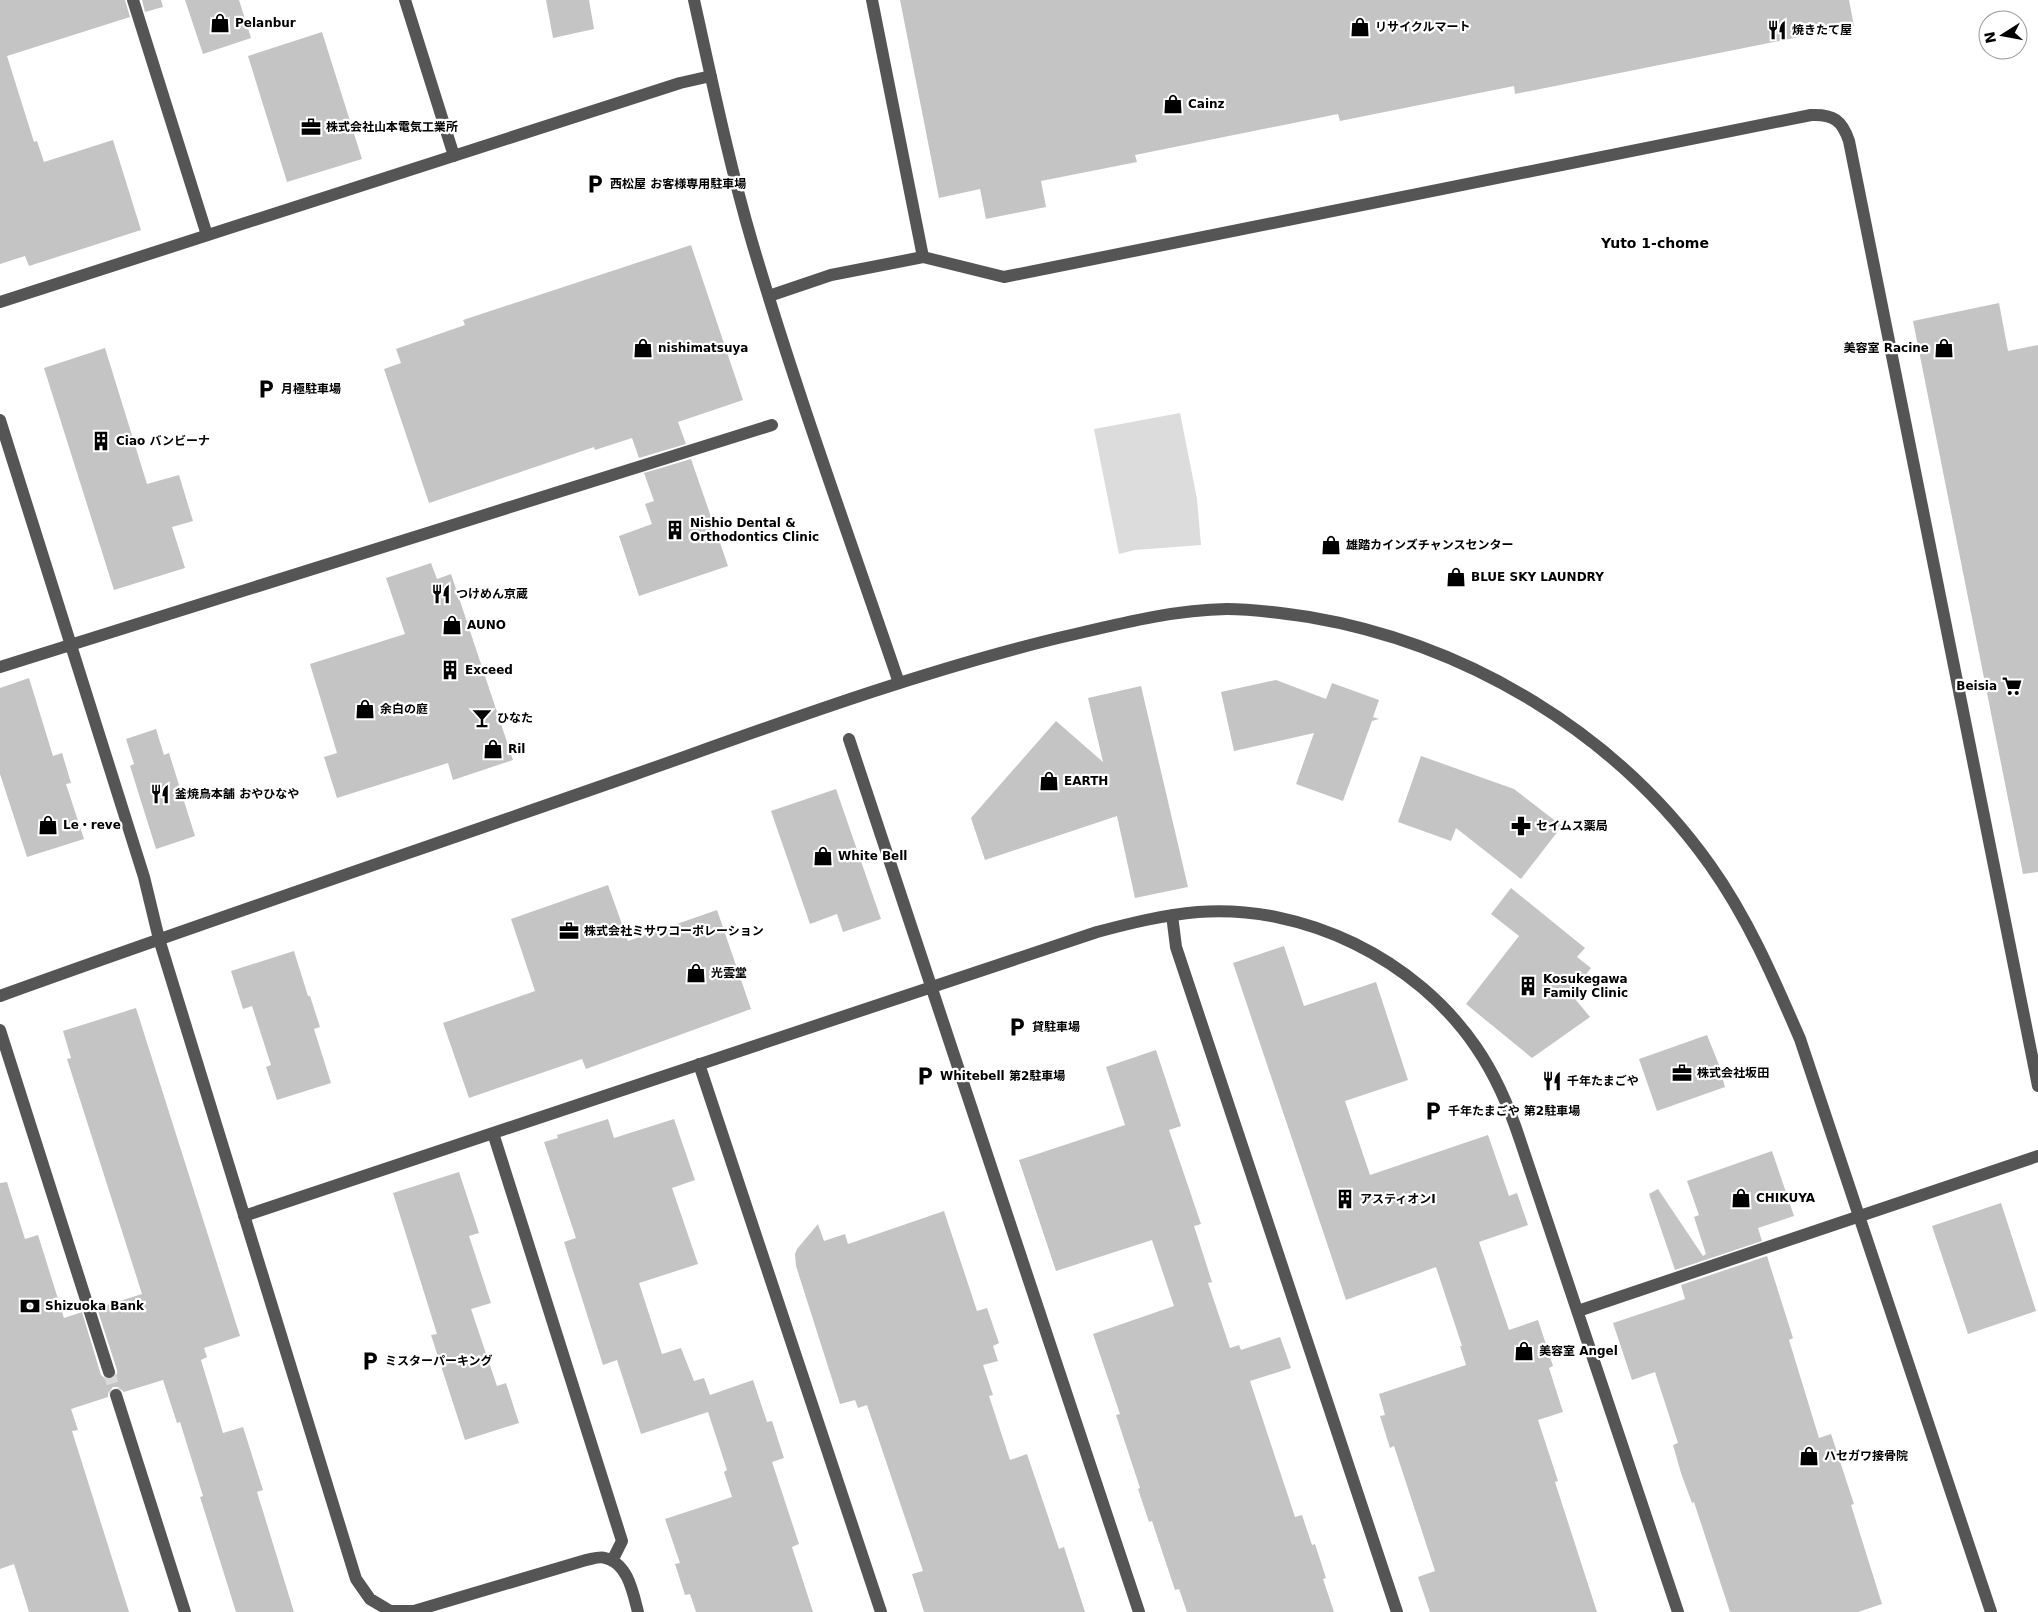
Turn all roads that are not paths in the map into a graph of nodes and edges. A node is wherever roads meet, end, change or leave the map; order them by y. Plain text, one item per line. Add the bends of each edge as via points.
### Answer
1 (133, 0) edge
2 (405, 0) edge
3 (694, 0) edge
4 (872, 0) edge
5 (711, 76) junction
6 (454, 156) junction
7 (207, 235) junction
8 (923, 256) junction
9 (769, 296) junction
10 (0, 302) edge
11 (0, 420) edge
12 (772, 425) dead end
13 (71, 645) junction
14 (0, 667) edge
15 (899, 683) junction
16 (848, 739) dead end
17 (1172, 915) junction
18 (159, 938) junction
19 (931, 987) junction
20 (0, 996) edge
21 (0, 1030) edge
22 (699, 1064) junction
23 (2038, 1086) edge
24 (493, 1133) junction
25 (2038, 1156) edge
26 (244, 1216) junction
27 (1859, 1216) junction
28 (1578, 1311) junction
29 (109, 1372) tunnel mouth
30 (116, 1394) tunnel mouth
31 (612, 1561) junction
32 (185, 1612) edge
33 (638, 1612) edge
34 (881, 1612) edge
35 (1139, 1612) edge
36 (1397, 1612) edge
37 (1678, 1612) edge
38 (1991, 1612) edge

1 - 7 street
2 - 6 street
3 - 5 street
4 - 8 street
5 - 6 street via 680,83
5 - 9 street via 740,197
6 - 7 street
7 - 10 street
8 - 9 street via 831,275
8 - 23 street via 1004,277 1803,117 1824,114 1836,119 1845,128 1849,140
9 - 15 street
11 - 13 street
12 - 13 street
13 - 14 street
13 - 18 street via 144,877
15 - 18 street
15 - 27 street via 1109,626 1188,612 1233,609 1333,621 1382,634 1469,666 1521,693 1564,721 1642,786 1709,863 1761,949 1800,1039
16 - 19 street
17 - 19 street via 1097,932
17 - 28 street via 1234,912 1304,924 1370,951 1401,970 1428,993 1476,1046 1505,1099
17 - 36 street via 1176,947
18 - 20 street
18 - 26 street
19 - 22 street
19 - 35 street
21 - 29 street
22 - 24 street
22 - 34 street
24 - 26 street
24 - 31 street via 622,1541
25 - 27 street
26 - 31 street via 356,1579 370,1599 390,1611 414,1611 586,1560 604,1557
27 - 28 street
27 - 38 street
28 - 37 street
30 - 32 street
31 - 33 street via 621,1566

